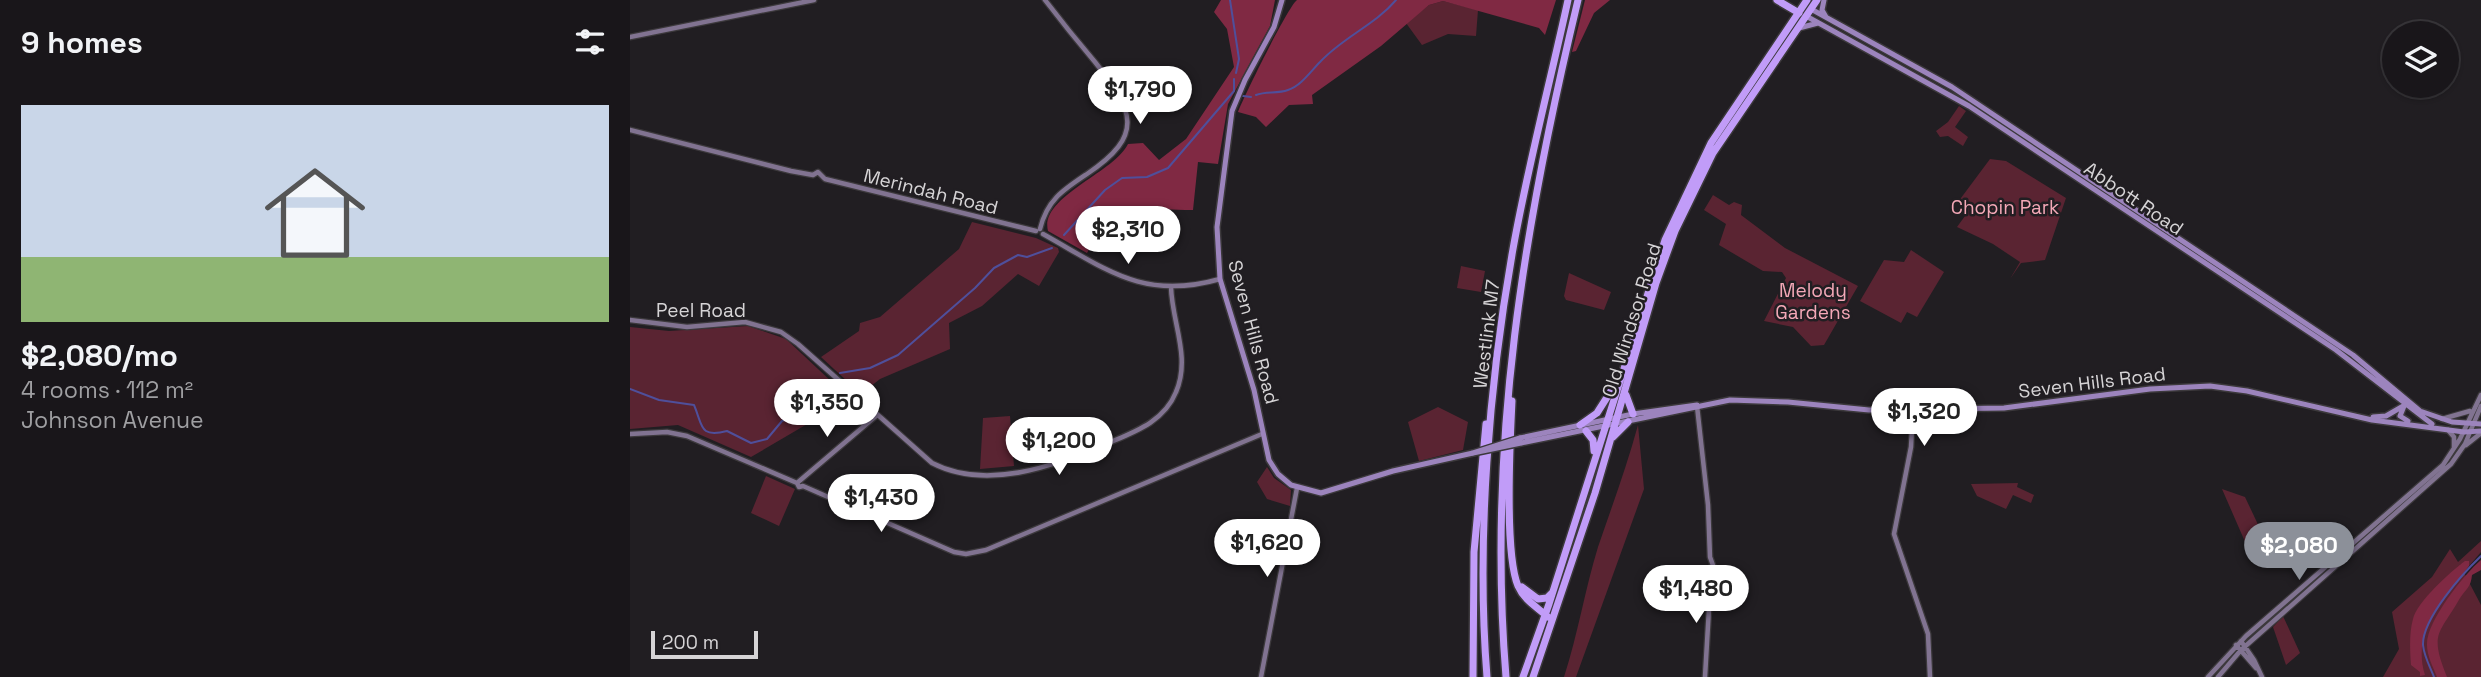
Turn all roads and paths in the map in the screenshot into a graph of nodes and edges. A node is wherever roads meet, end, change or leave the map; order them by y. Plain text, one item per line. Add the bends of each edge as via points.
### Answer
1 (814, 0) edge
2 (1045, 0) edge
3 (1282, 0) edge
4 (1568, 0) edge
5 (1578, 0) edge
6 (1777, 0) edge
7 (1817, 0) edge
8 (1824, 0) edge
9 (1805, 6) edge
10 (1798, 12) junction
11 (1826, 17) junction
12 (1818, 23) junction
13 (1799, 28) junction
14 (630, 37) edge
15 (1731, 117) junction
16 (630, 130) edge
17 (1040, 231) junction
18 (1220, 279) junction
19 (1171, 287) junction
20 (1504, 306) junction
21 (630, 320) edge
22 (1512, 355) junction
23 (1620, 375) junction
24 (1625, 388) junction
25 (2481, 395) edge
26 (2407, 404) junction
27 (1697, 405) junction
28 (2481, 406) edge
29 (1913, 410) junction
30 (2471, 411) junction
31 (1633, 414) junction
32 (876, 415) junction
33 (2362, 417) junction
34 (2441, 420) junction
35 (1616, 421) junction
36 (1628, 422) junction
37 (1605, 423) junction
38 (2418, 424) junction
39 (2470, 424) junction
40 (2481, 424) edge
41 (1583, 428) junction
42 (2441, 429) junction
43 (2448, 430) junction
44 (2467, 432) junction
45 (2481, 432) edge
46 (630, 434) edge
47 (1262, 434) junction
48 (1534, 435) junction
49 (1542, 438) junction
50 (1522, 442) junction
51 (1608, 447) junction
52 (2462, 451) junction
53 (2453, 452) junction
54 (1593, 458) junction
55 (800, 483) junction
56 (1297, 488) junction
57 (1512, 545) junction
58 (1553, 591) junction
59 (1545, 615) junction
60 (1549, 633) junction
61 (2239, 643) junction
62 (2243, 648) junction
63 (1486, 673) edge
64 (1261, 677) edge
65 (1474, 677) edge
66 (1506, 677) edge
67 (1523, 677) edge
68 (1533, 677) edge
69 (1705, 677) edge
70 (1930, 677) edge
71 (2208, 677) edge
72 (2218, 677) edge
73 (2262, 677) edge

1 - 14 main road
2 - 17 main road via 1119,92 1127,121 1117,150 1055,197
3 - 18 main road, Seven Hills Road via 1274,27 1232,111 1217,228
4 - 20 highway, Westlink M7
5 - 22 highway, Westlink M7 via 1534,198
6 - 10 highway, Abbott Road
7 - 9 highway, Old Windsor Road
8 - 11 main road
9 - 10 highway, Abbott Road
9 - 11 main road, Abbott Road
9 - 12 main road, Abbott Road
9 - 13 highway, Old Windsor Road
10 - 15 highway, Old Windsor Road
11 - 26 main road, Abbott Road via 1952,87 2353,355
12 - 13 main road
12 - 26 main road, Abbott Road via 1959,100 2336,349
13 - 15 highway, Old Windsor Road
15 - 23 highway, Old Windsor Road via 1697,167 1665,240
15 - 24 highway, Old Windsor Road via 1675,231
16 - 17 main road, Merindah Road
17 - 19 main road, Merindah Road via 1119,276 1144,285
18 - 19 main road, Merindah Road
18 - 47 main road, Seven Hills Road via 1254,390
19 - 32 main road, Peel Road via 1172,313 1182,348 1179,384 1161,415 1124,436 1045,468 958,473 924,458
20 - 63 highway, Westlink M7 via 1489,458
20 - 65 highway via 1476,505
21 - 32 main road, Peel Road via 687,327 746,322 772,328 798,344
22 - 57 highway
22 - 66 highway, Westlink M7 via 1502,495
23 - 37 highway, Old Windsor Road
23 - 41 highway via 1601,409
24 - 31 highway
24 - 35 highway, Old Windsor Road
25 - 30 main road
26 - 33 main road, Seven Hills Road via 2386,416
26 - 34 main road, Abbott Road
26 - 38 main road via 2401,417
26 - 42 main road, Abbott Road
27 - 29 main road, Seven Hills Road via 1751,400
27 - 31 main road, Seven Hills Road
27 - 36 main road, Seven Hills Road
27 - 69 main road via 1711,567 1715,570 1711,574
28 - 39 main road
29 - 33 main road, Seven Hills Road via 2004,408 2210,386
29 - 70 main road via 1909,460 1894,534 1928,634
30 - 34 main road
30 - 39 main road
31 - 35 main road, Seven Hills Road
32 - 55 main road
33 - 38 main road, Seven Hills Road
34 - 39 main road
35 - 36 main road, Seven Hills Road
35 - 37 main road, Seven Hills Road
35 - 51 highway, Old Windsor Road
36 - 51 highway
37 - 41 main road, Seven Hills Road
37 - 54 highway, Old Windsor Road
38 - 42 main road, Seven Hills Road
39 - 40 main road
39 - 44 main road
41 - 48 main road, Seven Hills Road
41 - 49 main road, Seven Hills Road
41 - 54 highway via 1593,443
42 - 43 main road, Seven Hills Road
43 - 44 main road, Seven Hills Road
43 - 53 main road via 2455,440
44 - 45 main road, Seven Hills Road
44 - 52 main road
44 - 53 main road
45 - 52 main road
46 - 55 main road via 687,436
47 - 55 main road via 971,554 940,547
47 - 56 main road, Seven Hills Road via 1275,470
48 - 49 main road
48 - 50 main road, Seven Hills Road
49 - 50 main road, Seven Hills Road
50 - 56 main road, Seven Hills Road, bridge via 1385,473 1326,493
51 - 60 highway, Old Windsor Road
52 - 62 main road
53 - 61 main road
54 - 58 highway, Old Windsor Road
56 - 64 main road
57 - 58 highway via 1517,576 1525,590 1538,599
57 - 59 highway via 1519,589
58 - 59 highway, Old Windsor Road
59 - 60 highway via 1550,621
59 - 67 highway, Old Windsor Road
60 - 68 highway, Old Windsor Road
61 - 62 main road
61 - 71 main road
62 - 72 main road
62 - 73 main road

